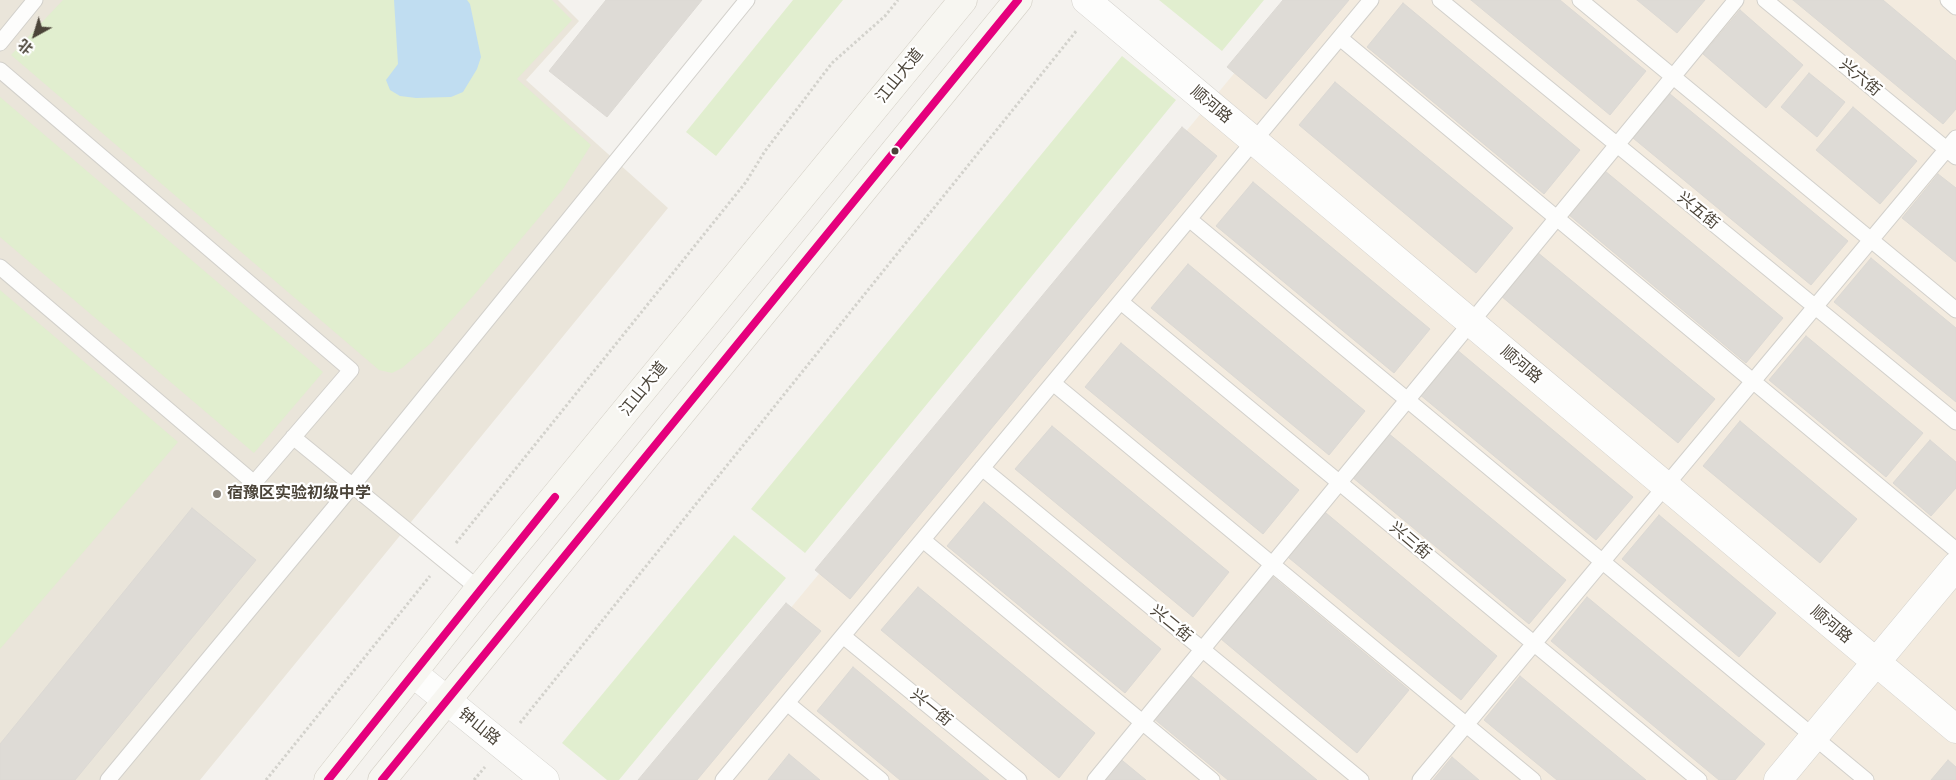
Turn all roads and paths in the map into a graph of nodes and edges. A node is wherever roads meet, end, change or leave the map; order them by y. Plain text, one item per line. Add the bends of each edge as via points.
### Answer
1 (35, 0) edge
2 (747, 0) edge
3 (898, 0) edge
4 (963, 0) edge
5 (1018, 0) edge
6 (1371, 0) edge
7 (1440, 0) edge
8 (1580, 0) edge
9 (1736, 0) edge
10 (1765, 0) edge
11 (1948, 0) edge
12 (1090, 4) edge
13 (1956, 6) edge
14 (1340, 38) junction
15 (0, 43) edge
16 (0, 70) edge
17 (1672, 77) junction
18 (1254, 141) junction
19 (1617, 145) junction
20 (1953, 148) edge
21 (1556, 218) junction
22 (1189, 219) junction
23 (1871, 240) junction
24 (0, 267) edge
25 (1120, 302) junction
26 (1815, 307) junction
27 (1956, 310) edge
28 (1471, 322) junction
29 (1752, 381) junction
30 (1053, 383) junction
31 (1407, 400) junction
32 (1956, 422) edge
33 (293, 436) junction
34 (982, 468) junction
35 (1339, 482) junction
36 (353, 485) junction
37 (1665, 485) junction
38 (923, 540) junction
39 (1956, 550) edge
40 (443, 560) junction
41 (1602, 562) junction
42 (1272, 564) junction
43 (1956, 566) edge
44 (479, 589) junction
45 (843, 636) junction
46 (1534, 643) junction
47 (1202, 650) junction
48 (1876, 662) junction
49 (413, 673) junction
50 (446, 700) junction
51 (787, 703) junction
52 (1143, 722) junction
53 (1466, 725) junction
54 (1956, 729) edge
55 (1814, 737) junction
56 (502, 746) junction
57 (108, 780) edge
58 (266, 780) edge
59 (328, 780) edge
60 (382, 780) edge
61 (474, 780) edge
62 (545, 780) edge
63 (724, 780) edge
64 (880, 780) edge
65 (1019, 780) edge
66 (1095, 780) edge
67 (1212, 780) edge
68 (1360, 780) edge
69 (1420, 780) edge
70 (1533, 780) edge
71 (1699, 780) edge
72 (1778, 780) edge
73 (1866, 780) edge

1 - 15 lane
2 - 36 lane
3 - 40 path via 885,16 832,63 765,151 746,182
4 - 44 main road, 江山大道
5 - 50 main road
6 - 14 lane
7 - 19 lane, 兴五街
8 - 17 lane
9 - 17 lane
10 - 20 lane, 兴六街
11 - 13 lane
12 - 18 street, 顺河路
12 - 56 path
14 - 18 lane
14 - 21 lane
16 - 33 lane via 350,370
17 - 19 lane
17 - 23 lane
18 - 22 lane
18 - 28 street, 顺河路
19 - 21 lane
19 - 26 lane, 兴五街
20 - 23 lane
21 - 28 lane
21 - 29 lane
22 - 25 lane
22 - 31 lane
23 - 26 lane
23 - 27 lane
24 - 33 lane via 254,484
25 - 30 lane
25 - 35 lane, 兴三街
26 - 29 lane
26 - 32 lane, 兴五街
28 - 31 lane
28 - 37 street, 顺河路
29 - 37 lane
29 - 39 lane
30 - 34 lane
30 - 42 lane
31 - 35 lane
31 - 41 lane
33 - 36 lane
34 - 38 lane
34 - 47 lane, 兴二街
35 - 42 lane
35 - 46 lane, 兴三街
36 - 40 lane
36 - 57 lane
37 - 41 lane
37 - 48 street, 顺河路
38 - 45 lane
38 - 52 lane
40 - 44 lane
40 - 58 path
41 - 46 lane
41 - 55 lane
42 - 47 lane
42 - 53 lane
43 - 48 street
44 - 49 main road, 江山大道
45 - 51 lane
45 - 65 lane, 兴一街
46 - 53 lane
46 - 71 lane, 兴三街
47 - 52 lane
47 - 68 lane, 兴二街
48 - 54 street, 顺河路
48 - 55 street
49 - 50 street, 钟山路
49 - 59 main road, 江山大道
50 - 56 street, 钟山路
50 - 60 main road
51 - 63 lane
51 - 64 lane
52 - 66 lane
52 - 67 lane
53 - 69 lane
53 - 70 lane
55 - 72 street
55 - 73 lane
56 - 61 path
56 - 62 street, 钟山路

